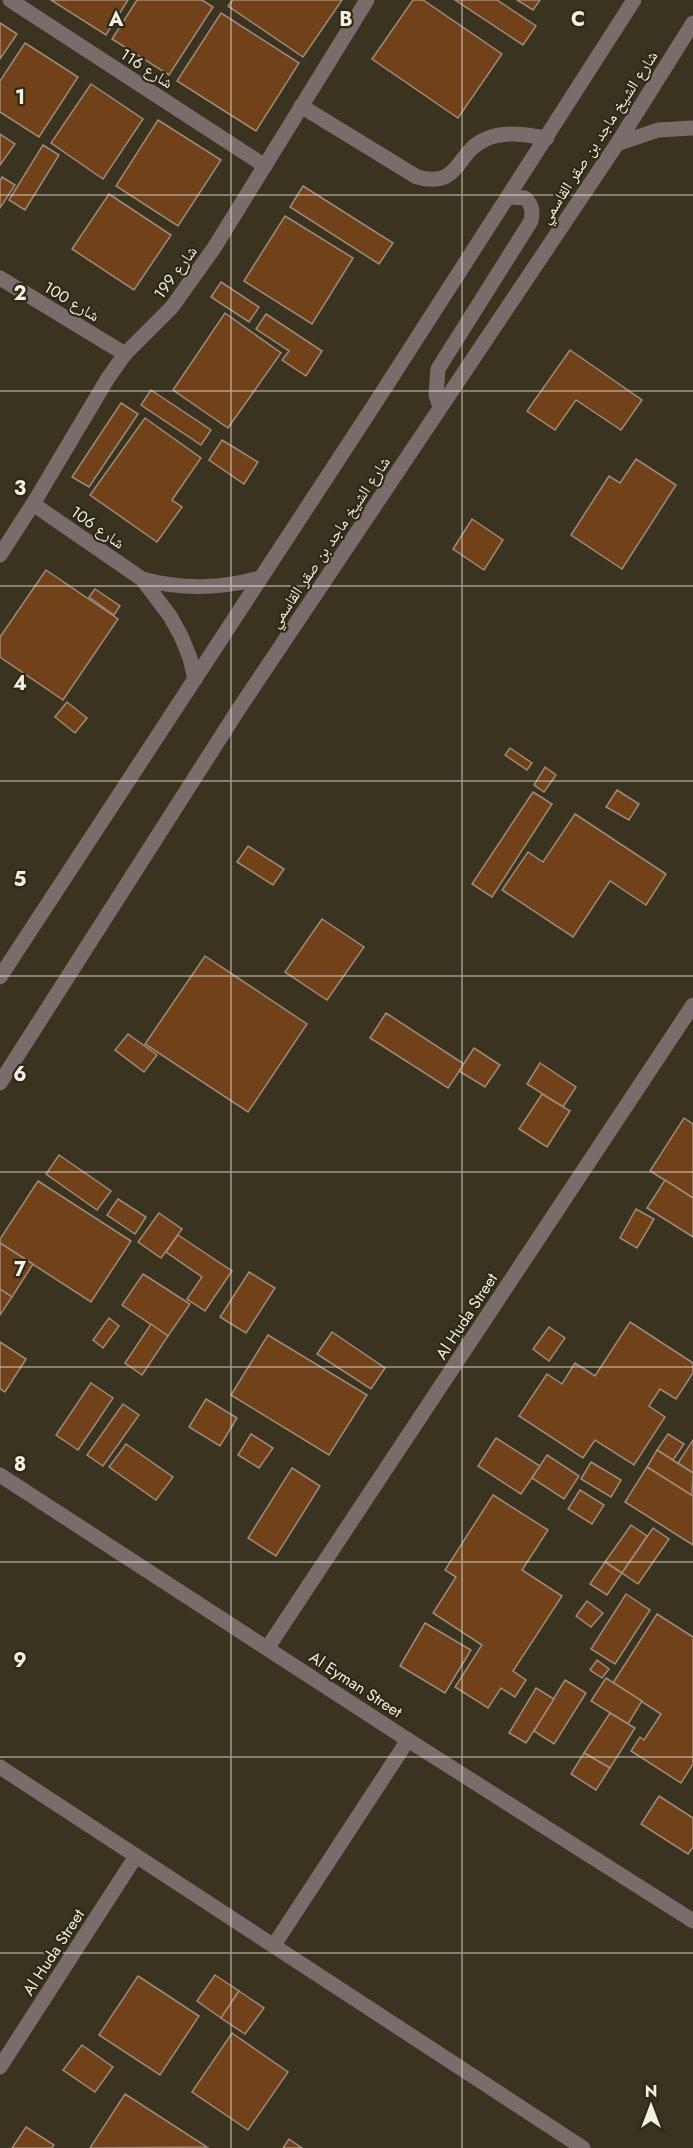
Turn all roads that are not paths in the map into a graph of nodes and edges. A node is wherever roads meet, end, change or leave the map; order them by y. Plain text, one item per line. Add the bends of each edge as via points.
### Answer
1 (10, 0) edge
2 (367, 0) edge
3 (634, 0) edge
4 (693, 23) edge
5 (302, 106) junction
6 (693, 128) edge
7 (547, 138) junction
8 (616, 144) junction
9 (265, 166) junction
10 (508, 197) junction
11 (0, 278) edge
12 (125, 354) junction
13 (440, 407) junction
14 (33, 504) junction
15 (0, 555) edge
16 (260, 578) junction
17 (142, 579) junction
18 (195, 679) junction
19 (0, 977) edge
20 (693, 1005) edge
21 (0, 1083) edge
22 (0, 1475) edge
23 (268, 1647) junction
24 (408, 1740) junction
25 (0, 1767) edge
26 (136, 1856) junction
27 (693, 1921) edge
28 (274, 1945) junction
29 (0, 2067) edge
30 (566, 2143) edge
31 (583, 2148) edge

1 - 9 street, شارع 116
2 - 5 street, شارع 199
3 - 7 street
4 - 8 street, شارع الشيخ ماجد بن صقر القاسمي
5 - 7 street via 417,177 431,181 445,178 473,147 486,139 513,133
5 - 9 street, شارع 199
6 - 8 street via 658,130
7 - 10 street
8 - 13 street, شارع الشيخ ماجد بن صقر القاسمي
9 - 12 street, شارع 199 via 214,249 172,307
10 - 13 street via 525,198 531,204 531,221 438,369 436,395
10 - 16 street
11 - 12 street, شارع 100
12 - 14 street, شارع 199
13 - 21 street, شارع الشيخ ماجد بن صقر القاسمي via 238,710
14 - 15 street, شارع 199
14 - 17 street, شارع 106
16 - 17 street, شارع 106 via 189,588
16 - 18 street
17 - 18 street, شارع 106 via 181,636
18 - 19 street
20 - 23 street, Al Huda Street
22 - 23 street, Al Eyman Street
23 - 24 street, Al Eyman Street
24 - 27 street, Al Eyman Street
24 - 28 street
25 - 26 street
26 - 28 street
26 - 29 street, Al Huda Street
28 - 30 street
30 - 31 street

